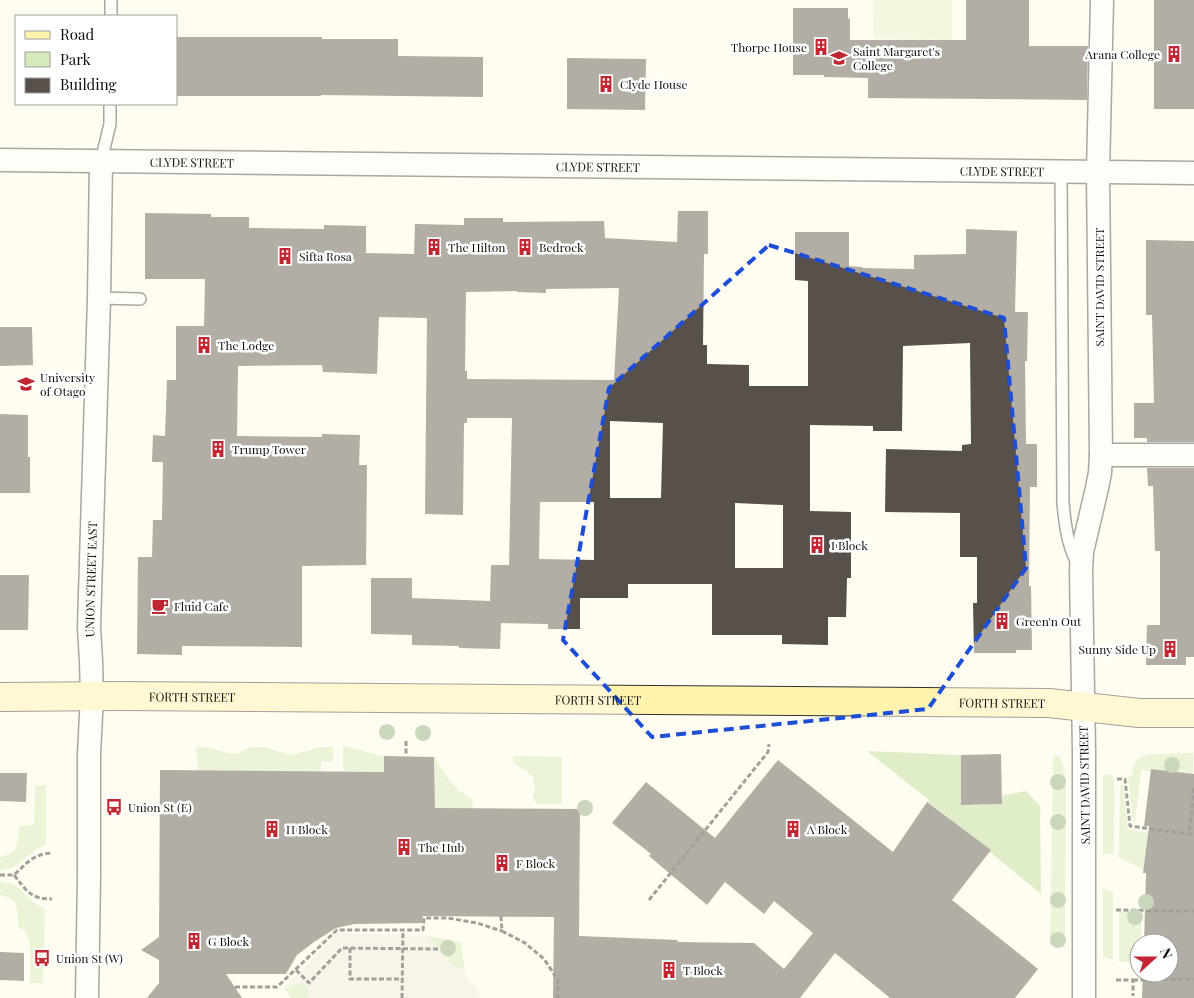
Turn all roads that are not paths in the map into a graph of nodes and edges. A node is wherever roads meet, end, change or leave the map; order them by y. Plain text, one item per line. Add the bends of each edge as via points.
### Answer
1 (111, 0) edge
2 (1102, 0) edge
3 (111, 15) edge
4 (110, 105) edge
5 (0, 160) edge
6 (101, 162) junction
7 (1061, 172) junction
8 (1098, 172) junction
9 (1194, 173) edge
10 (99, 298) junction
11 (140, 299) dead end
12 (1100, 455) junction
13 (1194, 455) edge
14 (1081, 571) junction
15 (92, 696) junction
16 (0, 697) edge
17 (1083, 707) junction
18 (1194, 713) edge
19 (87, 998) edge
20 (1084, 998) edge

1 - 3 lane
2 - 8 street, SAINT DAVID STREET
4 - 6 lane via 110,124
5 - 6 street, CLYDE STREET
6 - 7 street, CLYDE STREET
6 - 10 street, UNION STREET EAST
7 - 8 street, CLYDE STREET
7 - 14 lane, SAINT DAVID STREET via 1063,503 1068,542
8 - 9 street, CLYDE STREET
8 - 12 street, SAINT DAVID STREET
10 - 11 lane
10 - 15 street, UNION STREET EAST via 89,627
12 - 13 street
12 - 14 street, SAINT DAVID STREET via 1099,480 1082,552
14 - 17 street, SAINT DAVID STREET
15 - 16 street, FORTH STREET
15 - 17 street, FORTH STREET via 1040,703
15 - 19 street, UNION STREET EAST
17 - 18 street, FORTH STREET via 1139,713
17 - 20 street, SAINT DAVID STREET

